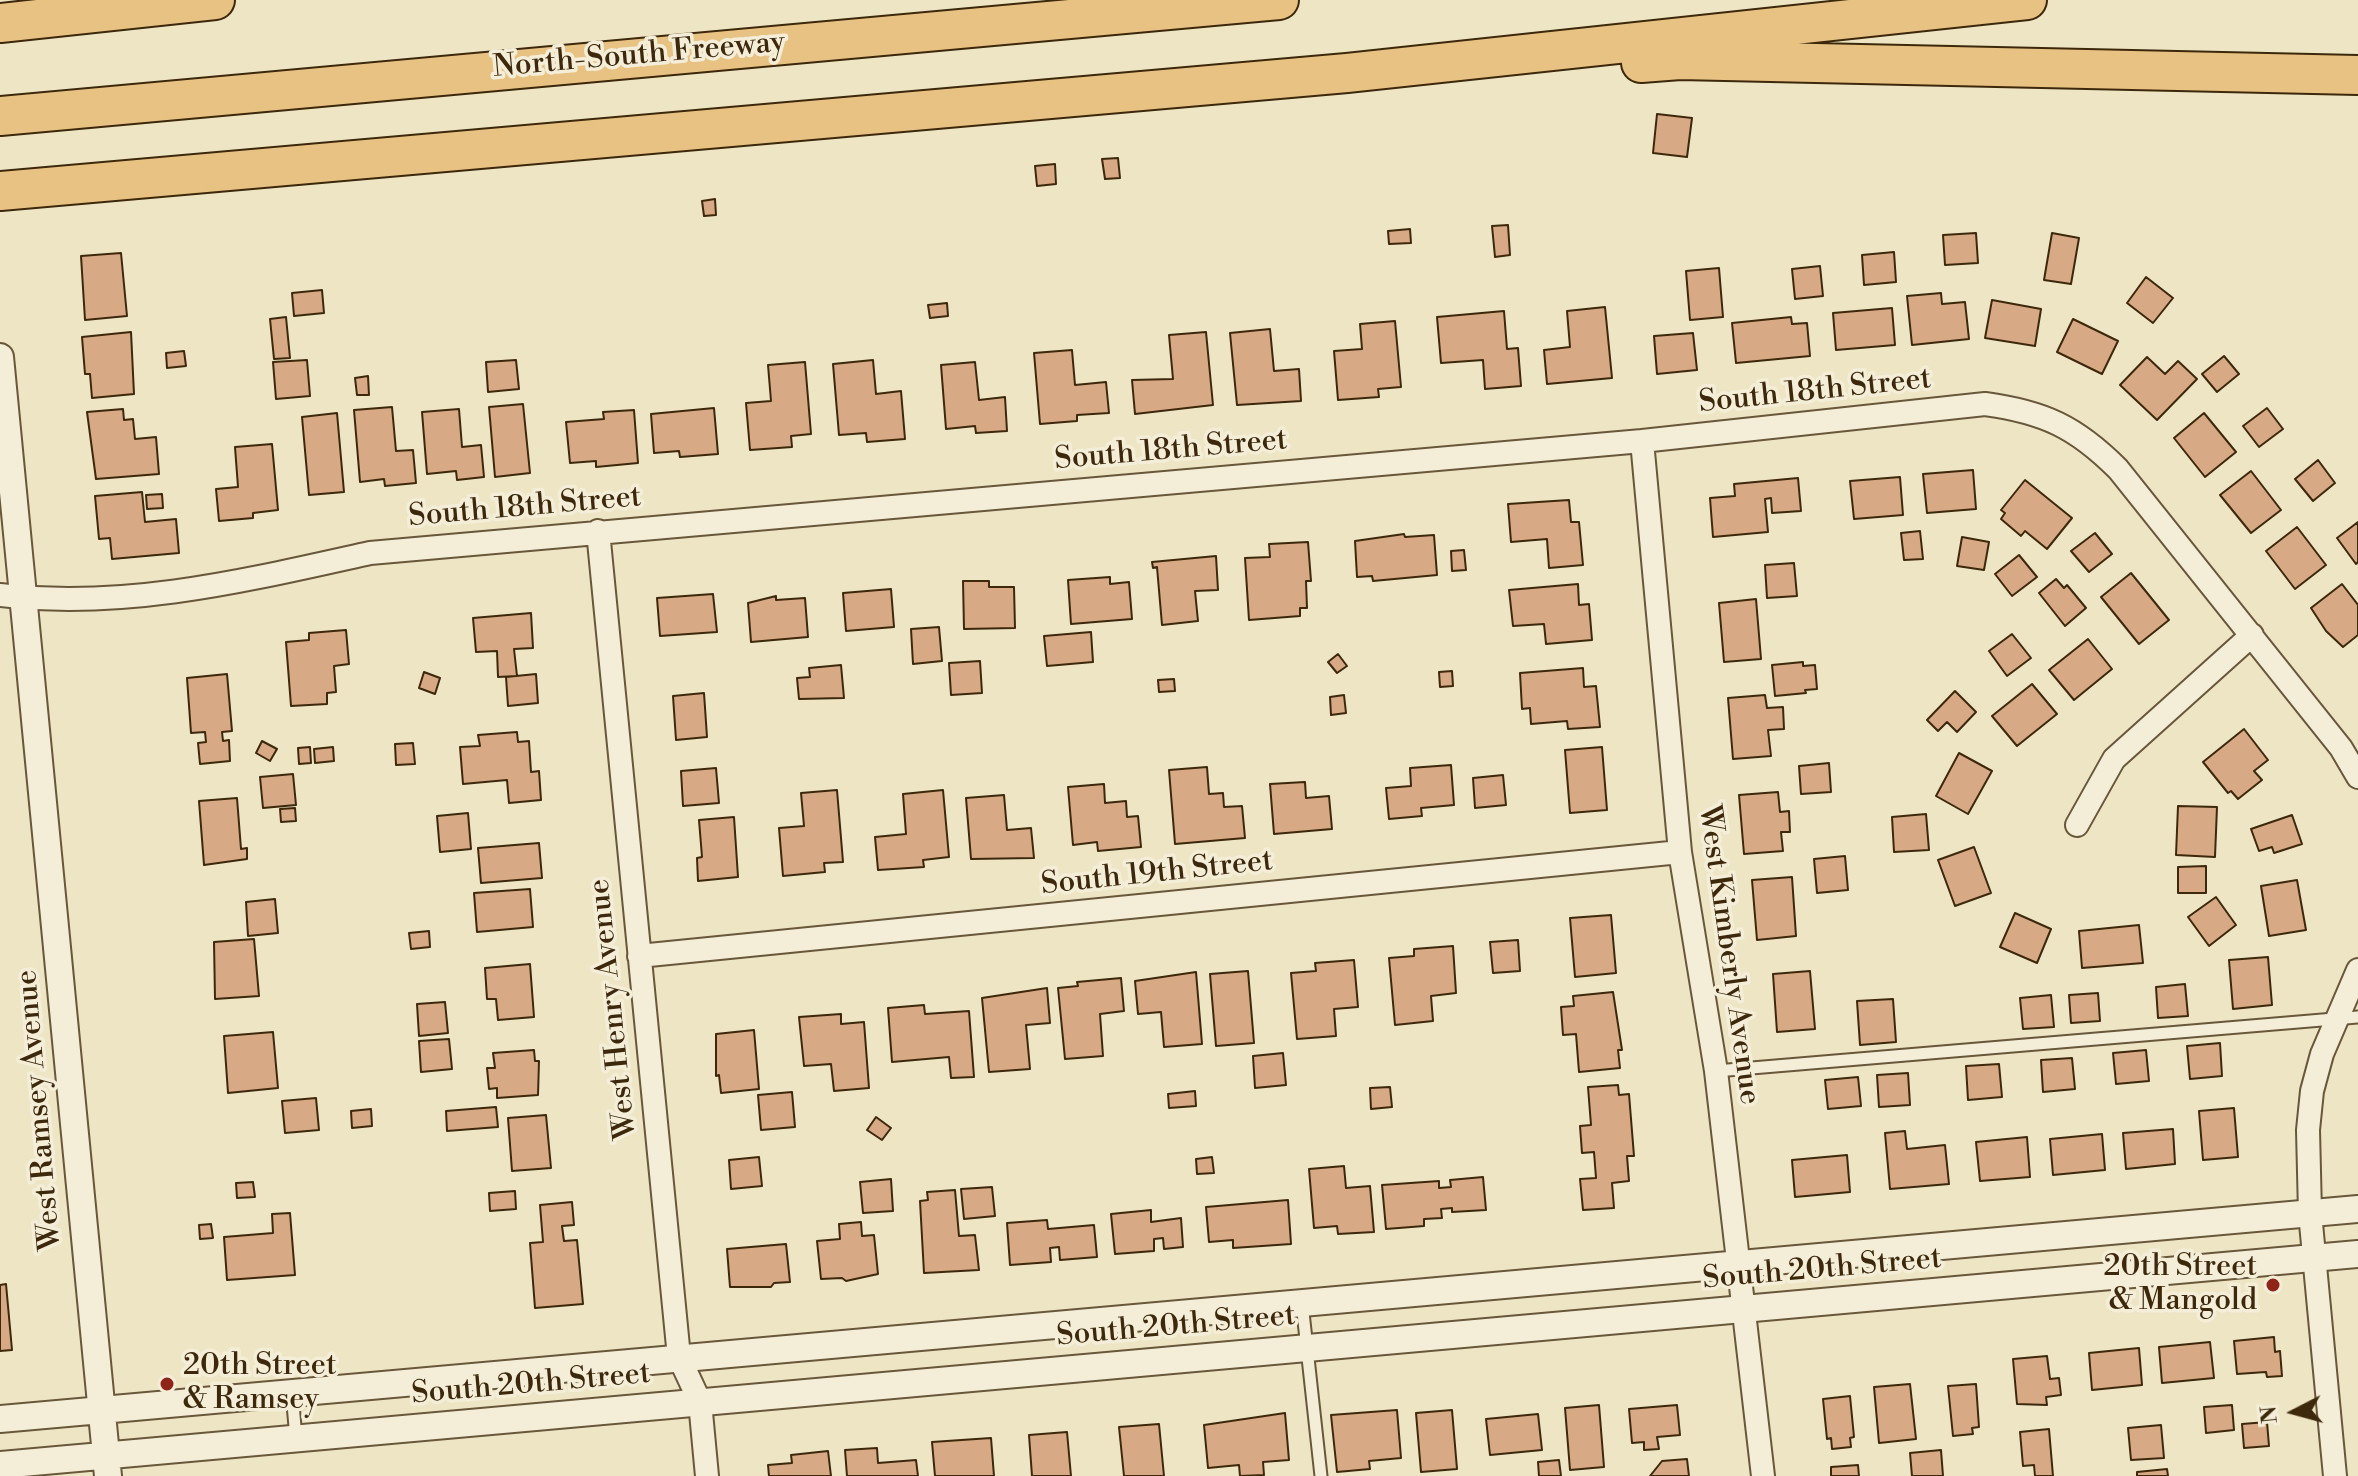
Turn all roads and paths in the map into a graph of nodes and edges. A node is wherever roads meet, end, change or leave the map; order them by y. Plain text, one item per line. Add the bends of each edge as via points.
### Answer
1 (215, 0) edge
2 (1279, 0) edge
3 (2027, 0) edge
4 (0, 23) edge
5 (1347, 73) junction
6 (2358, 75) edge
7 (0, 116) edge
8 (0, 191) edge
9 (0, 357) edge
10 (1642, 441) junction
11 (598, 531) junction
12 (12, 596) edge
13 (2252, 635) junction
14 (2358, 777) edge
15 (2077, 825) dead end
16 (1680, 852) junction
17 (639, 956) junction
18 (2358, 970) edge
19 (2358, 1017) edge
20 (2335, 1019) junction
21 (1716, 1071) junction
22 (2358, 1209) edge
23 (2310, 1213) junction
24 (2358, 1254) edge
25 (2315, 1257) junction
26 (1736, 1263) junction
27 (1302, 1302) junction
28 (1746, 1309) junction
29 (1306, 1348) junction
30 (679, 1357) junction
31 (292, 1393) junction
32 (700, 1402) junction
33 (101, 1410) junction
34 (0, 1419) edge
35 (297, 1438) junction
36 (0, 1465) edge
37 (107, 1466) edge
38 (707, 1476) edge
39 (1321, 1476) edge
40 (1763, 1476) edge
41 (2335, 1476) edge

1 - 4 highway
2 - 7 highway, North-South Freeway
3 - 5 highway
5 - 6 highway via 1411,80 1680,60
5 - 8 highway
9 - 12 street, West Ramsey Avenue
10 - 11 street, South 18th Street
10 - 13 street, South 18th Street via 1985,404 2020,409 2059,422 2089,440
10 - 16 street, West Kimberly Avenue
11 - 12 street, South 18th Street via 370,553 210,588 101,599
11 - 17 street, West Henry Avenue
12 - 33 street, West Ramsey Avenue
13 - 14 street, South 18th Street
13 - 15 street via 2114,759
16 - 17 street, South 19th Street
16 - 21 street, West Kimberly Avenue
17 - 30 street, West Henry Avenue
18 - 20 street
19 - 20 lane
20 - 21 lane
20 - 23 street via 2312,1091
21 - 26 street, West Kimberly Avenue
22 - 23 street, South 20th Street
23 - 25 street
23 - 26 street, South 20th Street
24 - 25 street, South 20th Street
25 - 28 street, South 20th Street
25 - 41 street
26 - 27 street, South 20th Street
26 - 28 street, West Kimberly Avenue
27 - 29 lane
27 - 30 street, South 20th Street
28 - 29 street, South 20th Street
28 - 40 street, West Kimberly Avenue
29 - 32 street, South 20th Street
29 - 39 lane
30 - 31 street, South 20th Street
30 - 32 street, West Henry Avenue
31 - 33 street, South 20th Street
31 - 35 lane
32 - 35 street, South 20th Street
32 - 38 street, West Henry Avenue
33 - 34 street, South 20th Street
33 - 37 street, West Ramsey Avenue
35 - 37 street, South 20th Street
36 - 37 street, South 20th Street

